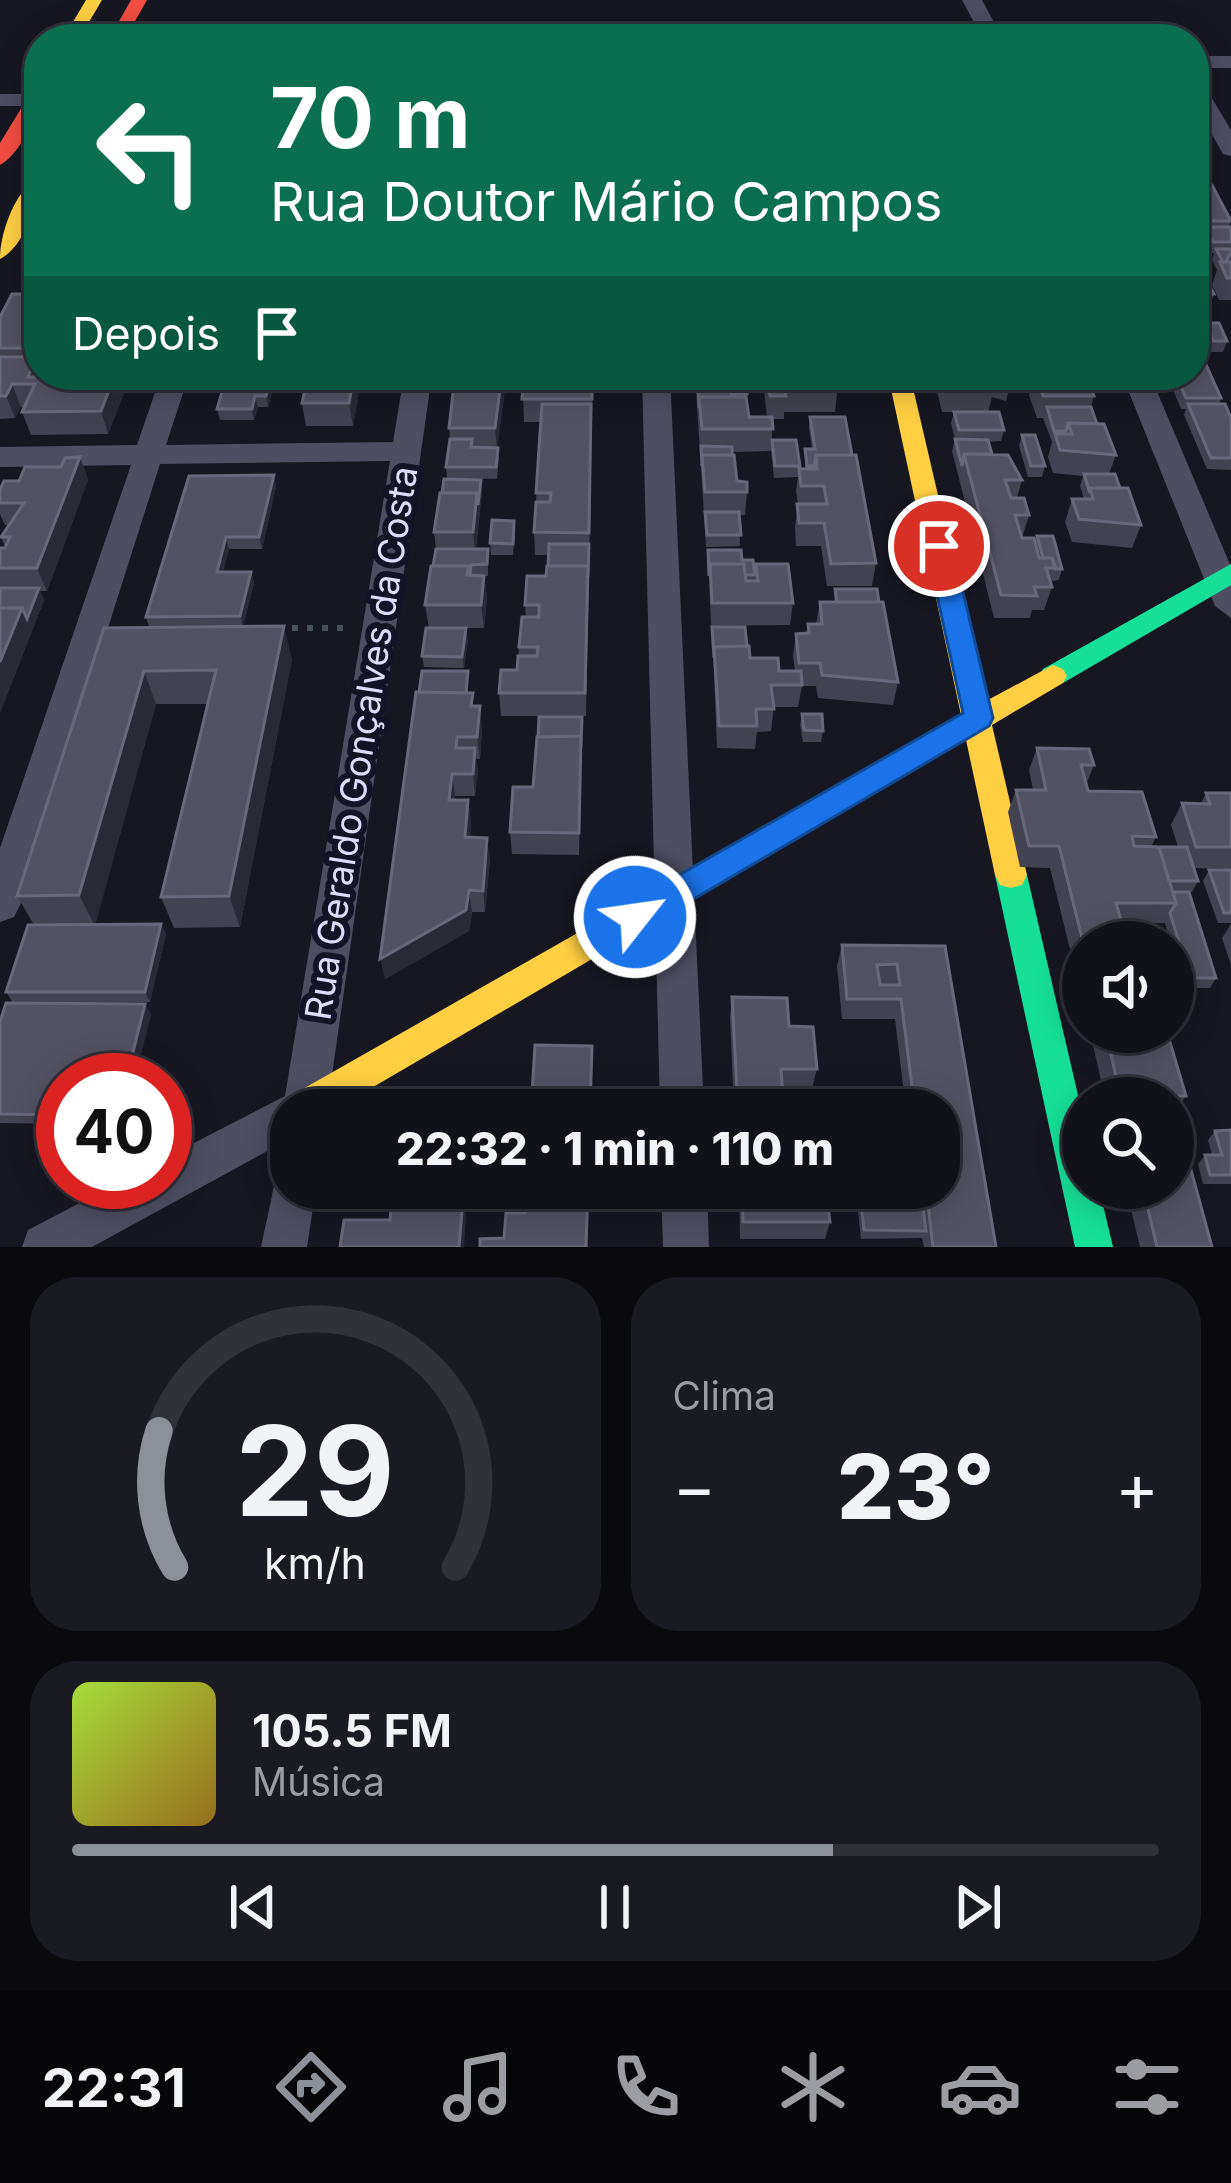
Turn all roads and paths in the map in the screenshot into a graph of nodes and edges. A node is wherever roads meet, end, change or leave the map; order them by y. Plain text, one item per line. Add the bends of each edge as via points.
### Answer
1 (1209, 110) edge
2 (24, 120) edge
3 (1231, 149) edge
4 (0, 159) edge
5 (24, 210) edge
6 (0, 253) edge
7 (170, 390) edge
8 (416, 390) edge
9 (657, 390) edge
10 (902, 390) edge
11 (1142, 390) edge
12 (406, 451) junction
13 (148, 454) junction
14 (0, 457) edge
15 (1227, 586) edge
16 (274, 628) edge
17 (379, 628) junction
18 (979, 718) junction
19 (676, 893) junction
20 (0, 905) edge
21 (303, 1089) edge
22 (336, 1089) edge
23 (681, 1089) edge
24 (270, 1126) edge
25 (290, 1209) edge
26 (685, 1209) edge
27 (45, 1247) edge
28 (284, 1247) edge
29 (686, 1247) edge
30 (1094, 1247) edge

1 - 3 street
2 - 4 street
5 - 6 street
7 - 13 street
8 - 12 street, Rua Geraldo Gonçalves da Costa
9 - 19 street
10 - 18 street
11 - 15 street
12 - 13 street
12 - 17 street, Rua Geraldo Gonçalves da Costa
13 - 14 street
13 - 20 street
15 - 18 street
16 - 17 path
17 - 21 street, Rua Geraldo Gonçalves da Costa
18 - 19 street
18 - 30 street
19 - 22 street
19 - 23 street
24 - 27 street
25 - 28 street
26 - 29 street

